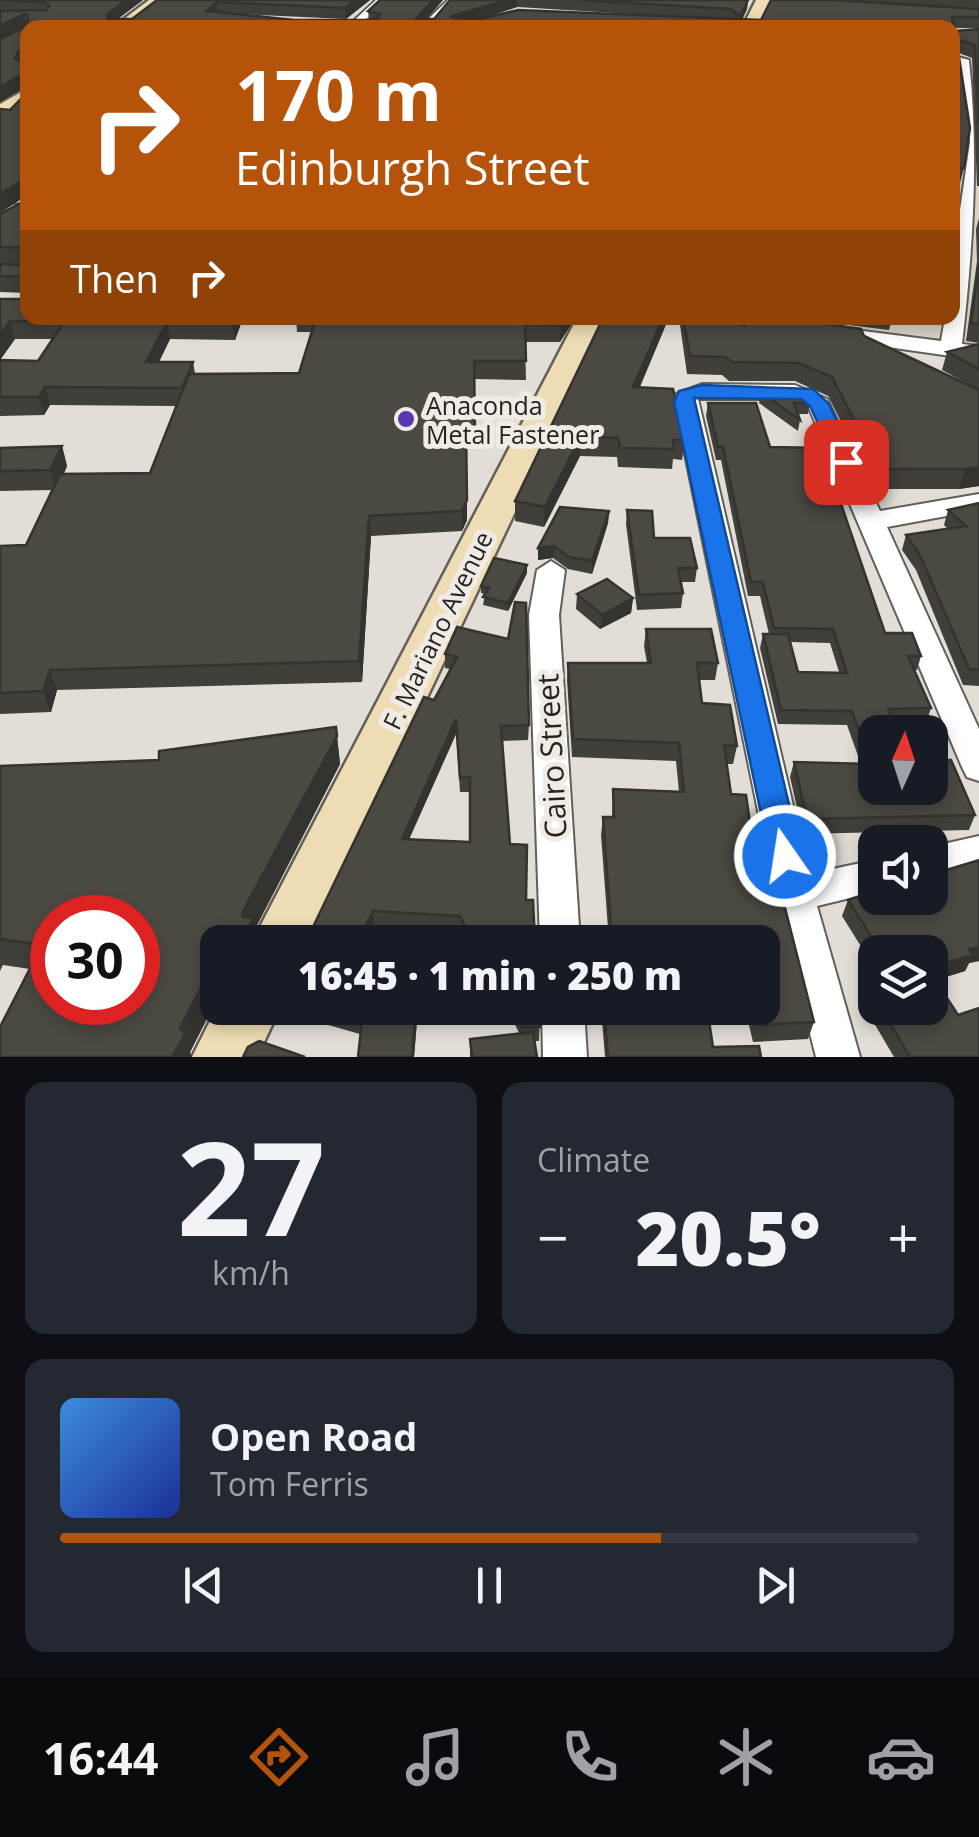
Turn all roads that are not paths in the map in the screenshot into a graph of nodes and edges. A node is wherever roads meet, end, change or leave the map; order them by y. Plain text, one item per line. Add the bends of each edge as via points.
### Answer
1 (159, 0) edge
2 (383, 0) edge
3 (454, 0) edge
4 (131, 20) edge
5 (358, 20) edge
6 (433, 20) edge
7 (966, 68) edge
8 (960, 285) edge
9 (589, 325) edge
10 (777, 325) edge
11 (955, 325) edge
12 (851, 336) junction
13 (952, 349) junction
14 (979, 353) edge
15 (915, 369) edge
16 (979, 502) edge
17 (873, 522) junction
18 (551, 570) dead end
19 (979, 767) edge
20 (979, 852) edge
21 (948, 860) edge
22 (858, 880) edge
23 (794, 894) junction
24 (290, 925) edge
25 (559, 925) edge
26 (240, 1025) edge
27 (563, 1025) edge
28 (224, 1057) edge
29 (565, 1057) edge
30 (838, 1057) edge

1 - 4 street
2 - 5 street
3 - 6 street
7 - 8 street via 978,142
9 - 24 street, F. Mariano Avenue
10 - 12 street
11 - 13 street
12 - 13 street
12 - 15 street
13 - 14 street
16 - 17 street
17 - 19 street
17 - 23 street via 819,404 806,394 686,395
18 - 25 street, Cairo Street via 544,615
20 - 21 street
22 - 23 street
23 - 30 street
26 - 28 street
27 - 29 street

